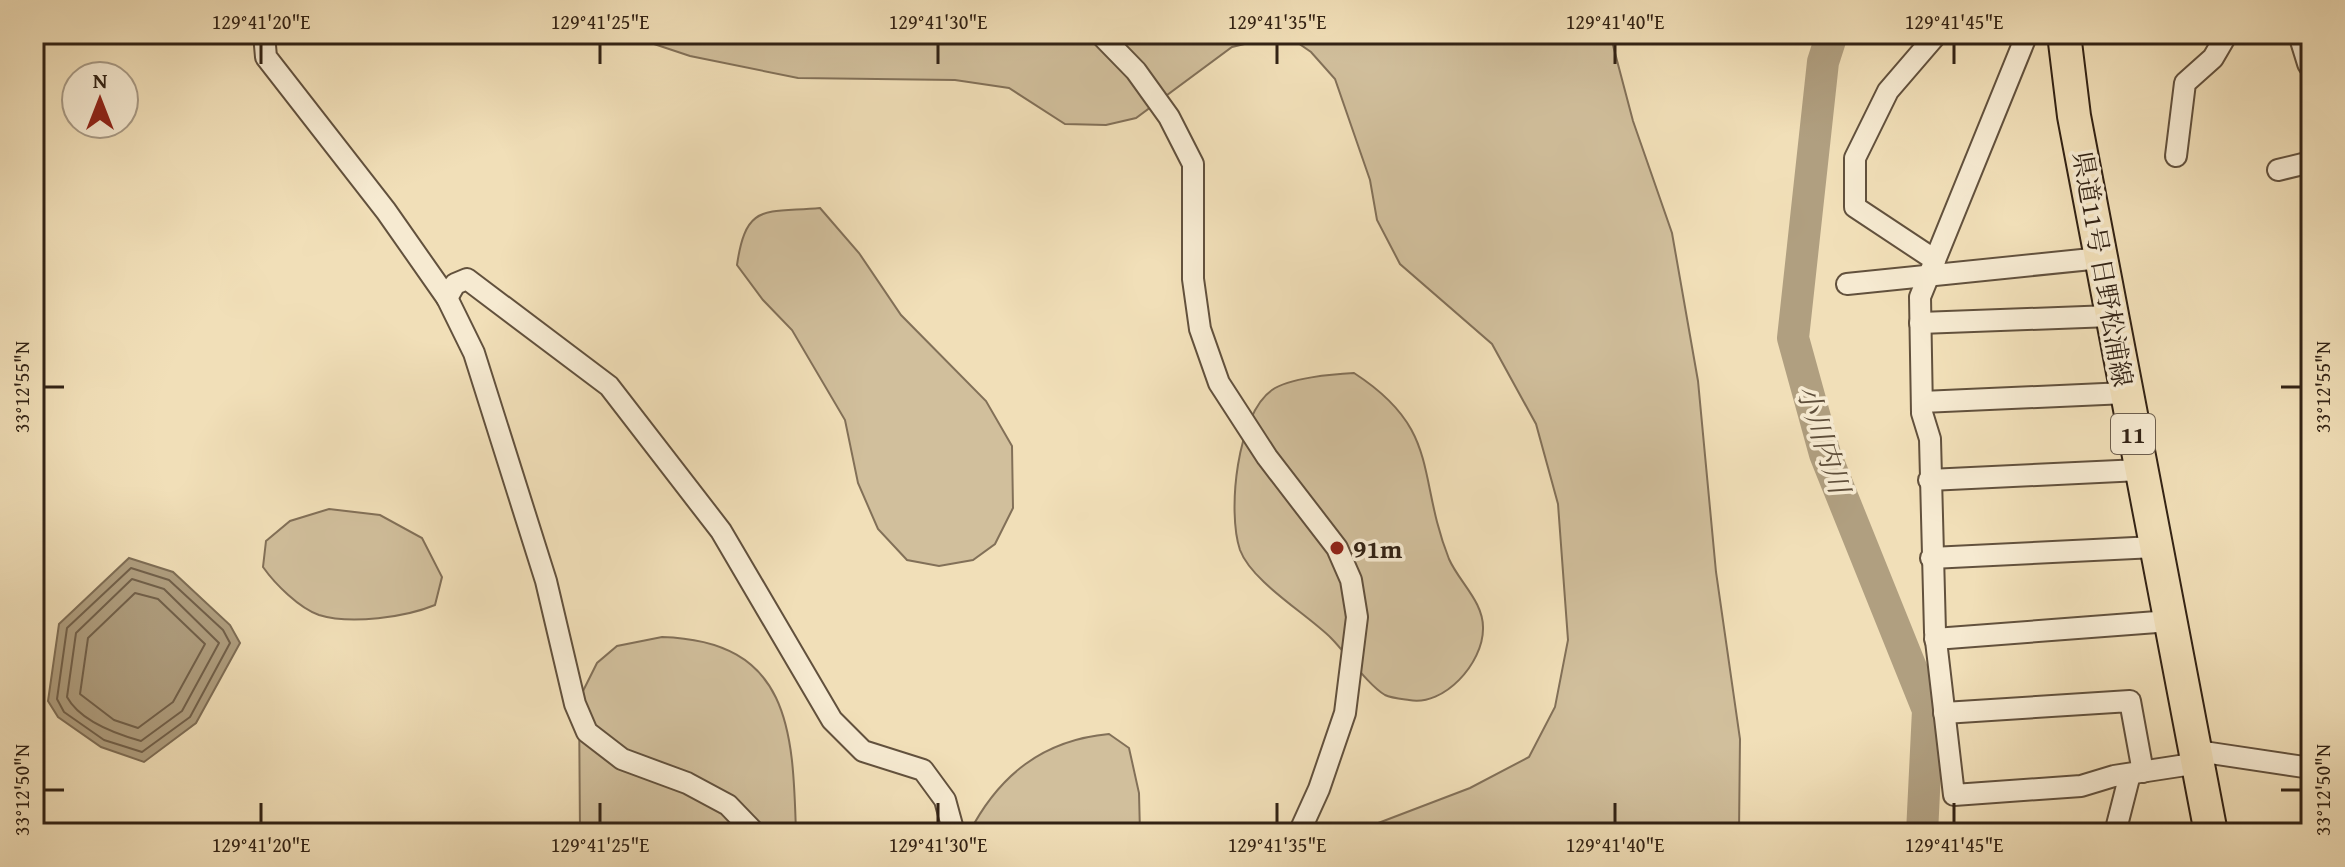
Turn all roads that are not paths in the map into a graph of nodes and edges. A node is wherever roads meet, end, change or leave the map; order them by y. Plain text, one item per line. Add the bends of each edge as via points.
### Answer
1 (264, 34) edge
2 (1100, 34) edge
3 (1937, 34) edge
4 (2027, 34) edge
5 (2064, 34) edge
6 (2227, 34) edge
7 (2302, 34) edge
8 (2311, 63) edge
9 (2176, 156) dead end
10 (2311, 162) edge
11 (2278, 170) dead end
12 (2101, 258) junction
13 (1932, 267) junction
14 (1847, 284) dead end
15 (447, 298) junction
16 (2111, 316) junction
17 (1920, 323) junction
18 (2126, 393) junction
19 (1922, 402) junction
20 (2140, 470) junction
21 (1929, 480) junction
22 (2155, 547) junction
23 (1931, 558) junction
24 (2170, 621) junction
25 (1935, 639) junction
26 (1944, 713) junction
27 (2198, 757) junction
28 (2311, 768) edge
29 (2137, 773) junction
30 (755, 833) edge
31 (954, 833) edge
32 (1299, 833) edge
33 (2115, 833) edge
34 (2211, 833) edge

1 - 15 street via 266,57
2 - 32 street via 1136,71 1169,117 1193,164 1193,279 1200,329 1219,383 1267,457 1337,548 1351,580 1357,617 1345,713
3 - 13 street via 1888,91 1855,158 1855,207
4 - 13 street
5 - 12 main road, 県道11号 日野松浦線 / 11
6 - 9 street via 2213,58 2185,83
7 - 8 street
10 - 11 street
12 - 13 street
12 - 16 main road, 県道11号 日野松浦線 / 11
13 - 14 street
13 - 17 street via 1920,297
15 - 30 street via 474,353 587,732 622,759 728,805
15 - 31 street via 455,284 467,279 609,386 721,531 832,720 863,751 923,770 945,800
16 - 17 street
16 - 18 main road, 県道11号 日野松浦線 / 11
17 - 19 street
18 - 19 street
18 - 20 main road, 県道11号 日野松浦線 / 11
19 - 21 street via 1930,439
20 - 21 street
20 - 22 main road, 県道11号 日野松浦線 / 11
21 - 23 street
22 - 23 street
22 - 24 main road, 県道11号 日野松浦線 / 11
23 - 25 street
24 - 25 street
24 - 27 main road, 県道11号 日野松浦線 / 11
25 - 26 street
26 - 29 street via 2130,701
26 - 29 street via 1954,795 2081,786
27 - 28 street
27 - 29 street
27 - 34 main road, 県道11号 日野松浦線 / 11
29 - 33 street

